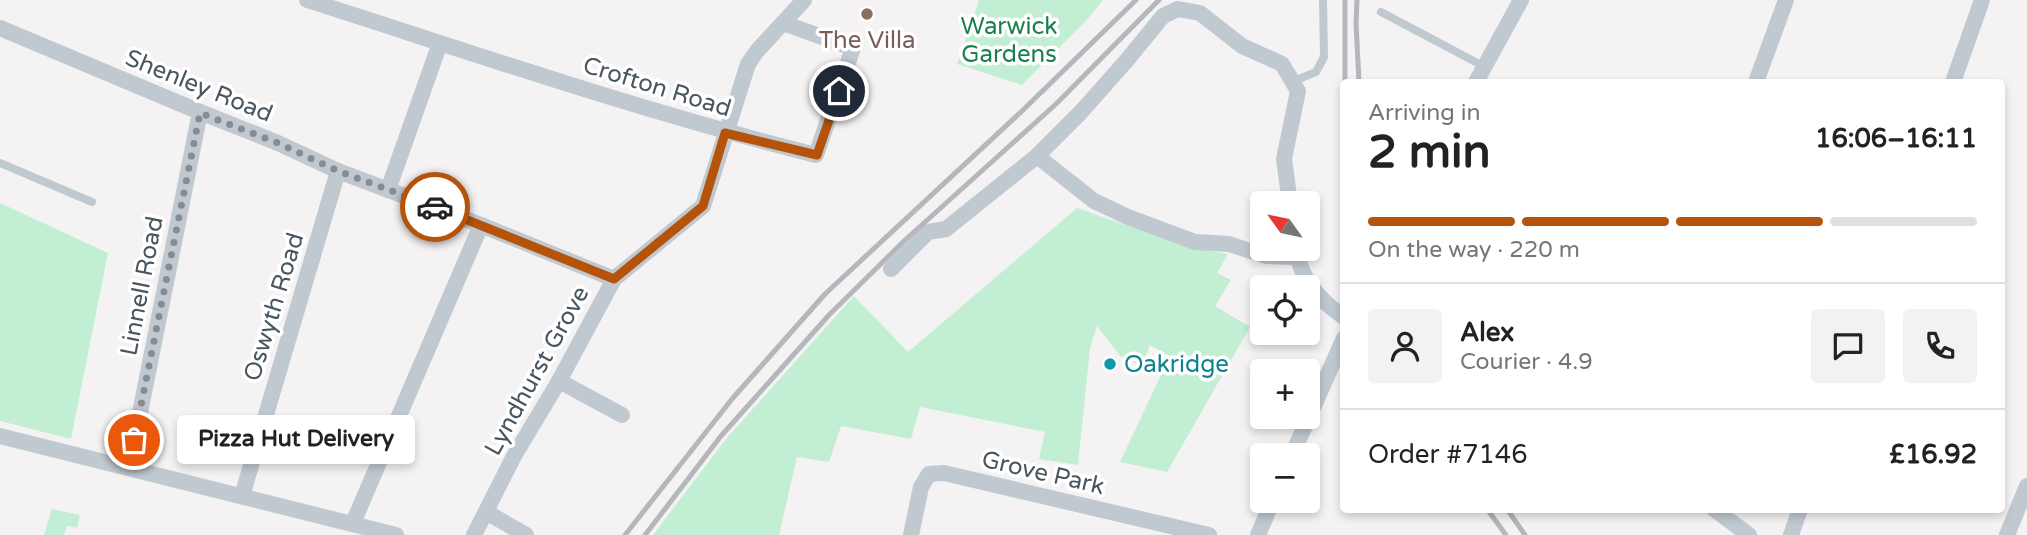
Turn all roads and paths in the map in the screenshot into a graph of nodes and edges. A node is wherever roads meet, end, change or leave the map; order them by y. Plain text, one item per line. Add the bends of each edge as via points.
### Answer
1 (307, 0) edge
2 (804, 0) edge
3 (1323, 0) edge
4 (1521, 0) edge
5 (1786, 0) edge
6 (1982, 0) edge
7 (1180, 5) edge
8 (1381, 12) dead end
9 (783, 23) junction
10 (0, 28) edge
11 (440, 43) junction
12 (1485, 67) junction
13 (1478, 79) edge
14 (1757, 79) edge
15 (1954, 79) edge
16 (1294, 81) junction
17 (200, 113) junction
18 (725, 133) junction
19 (1037, 156) junction
20 (0, 163) edge
21 (338, 171) junction
22 (388, 190) junction
23 (1288, 191) edge
24 (92, 202) dead end
25 (481, 225) junction
26 (1250, 251) edge
27 (1298, 261) edge
28 (891, 270) dead end
29 (614, 279) junction
30 (1340, 314) edge
31 (1340, 347) edge
32 (559, 381) junction
33 (622, 415) dead end
34 (0, 436) edge
35 (1297, 443) edge
36 (129, 468) junction
37 (2027, 486) edge
38 (242, 496) junction
39 (486, 512) junction
40 (1267, 513) edge
41 (1719, 513) edge
42 (1799, 513) edge
43 (353, 523) junction
44 (396, 535) edge
45 (474, 535) edge
46 (526, 535) edge
47 (911, 535) edge
48 (1209, 535) edge
49 (1258, 535) edge
50 (1749, 535) edge
51 (1791, 535) edge
52 (2007, 535) edge

1 - 11 street, Crofton Road
2 - 9 street, Lyndhurst Grove
3 - 16 lane via 1324,57 1317,72
4 - 12 street
5 - 14 street
6 - 15 street
7 - 16 street via 1200,13 1242,46 1282,64
7 - 19 street via 1163,16
8 - 12 lane
9 - 18 street, Lyndhurst Grove via 748,64
9 - 18 street, Crofton Road via 853,48 817,155
10 - 17 street, Shenley Road
11 - 18 street, Crofton Road
11 - 22 street
12 - 13 street
16 - 23 street via 1298,91 1284,159
17 - 21 street, Shenley Road
17 - 36 street, Linnell Road
18 - 29 street, Lyndhurst Grove via 703,206
19 - 26 street via 1094,201 1128,218 1195,242
19 - 28 street via 946,229 928,232
20 - 24 lane
21 - 22 street, Shenley Road
21 - 38 street, Oswyth Road
22 - 25 street, Shenley Road
25 - 29 street, Shenley Road
25 - 43 street
27 - 30 street via 1313,290
29 - 32 street, Lyndhurst Grove
31 - 35 street
32 - 33 street
32 - 39 street, Lyndhurst Grove
34 - 36 street
36 - 38 street
37 - 52 street
38 - 43 street
39 - 45 street, Lyndhurst Grove
39 - 46 street
40 - 49 street
41 - 50 street
42 - 51 street
43 - 44 street
47 - 48 street, Grove Park via 921,487 929,474 944,473

